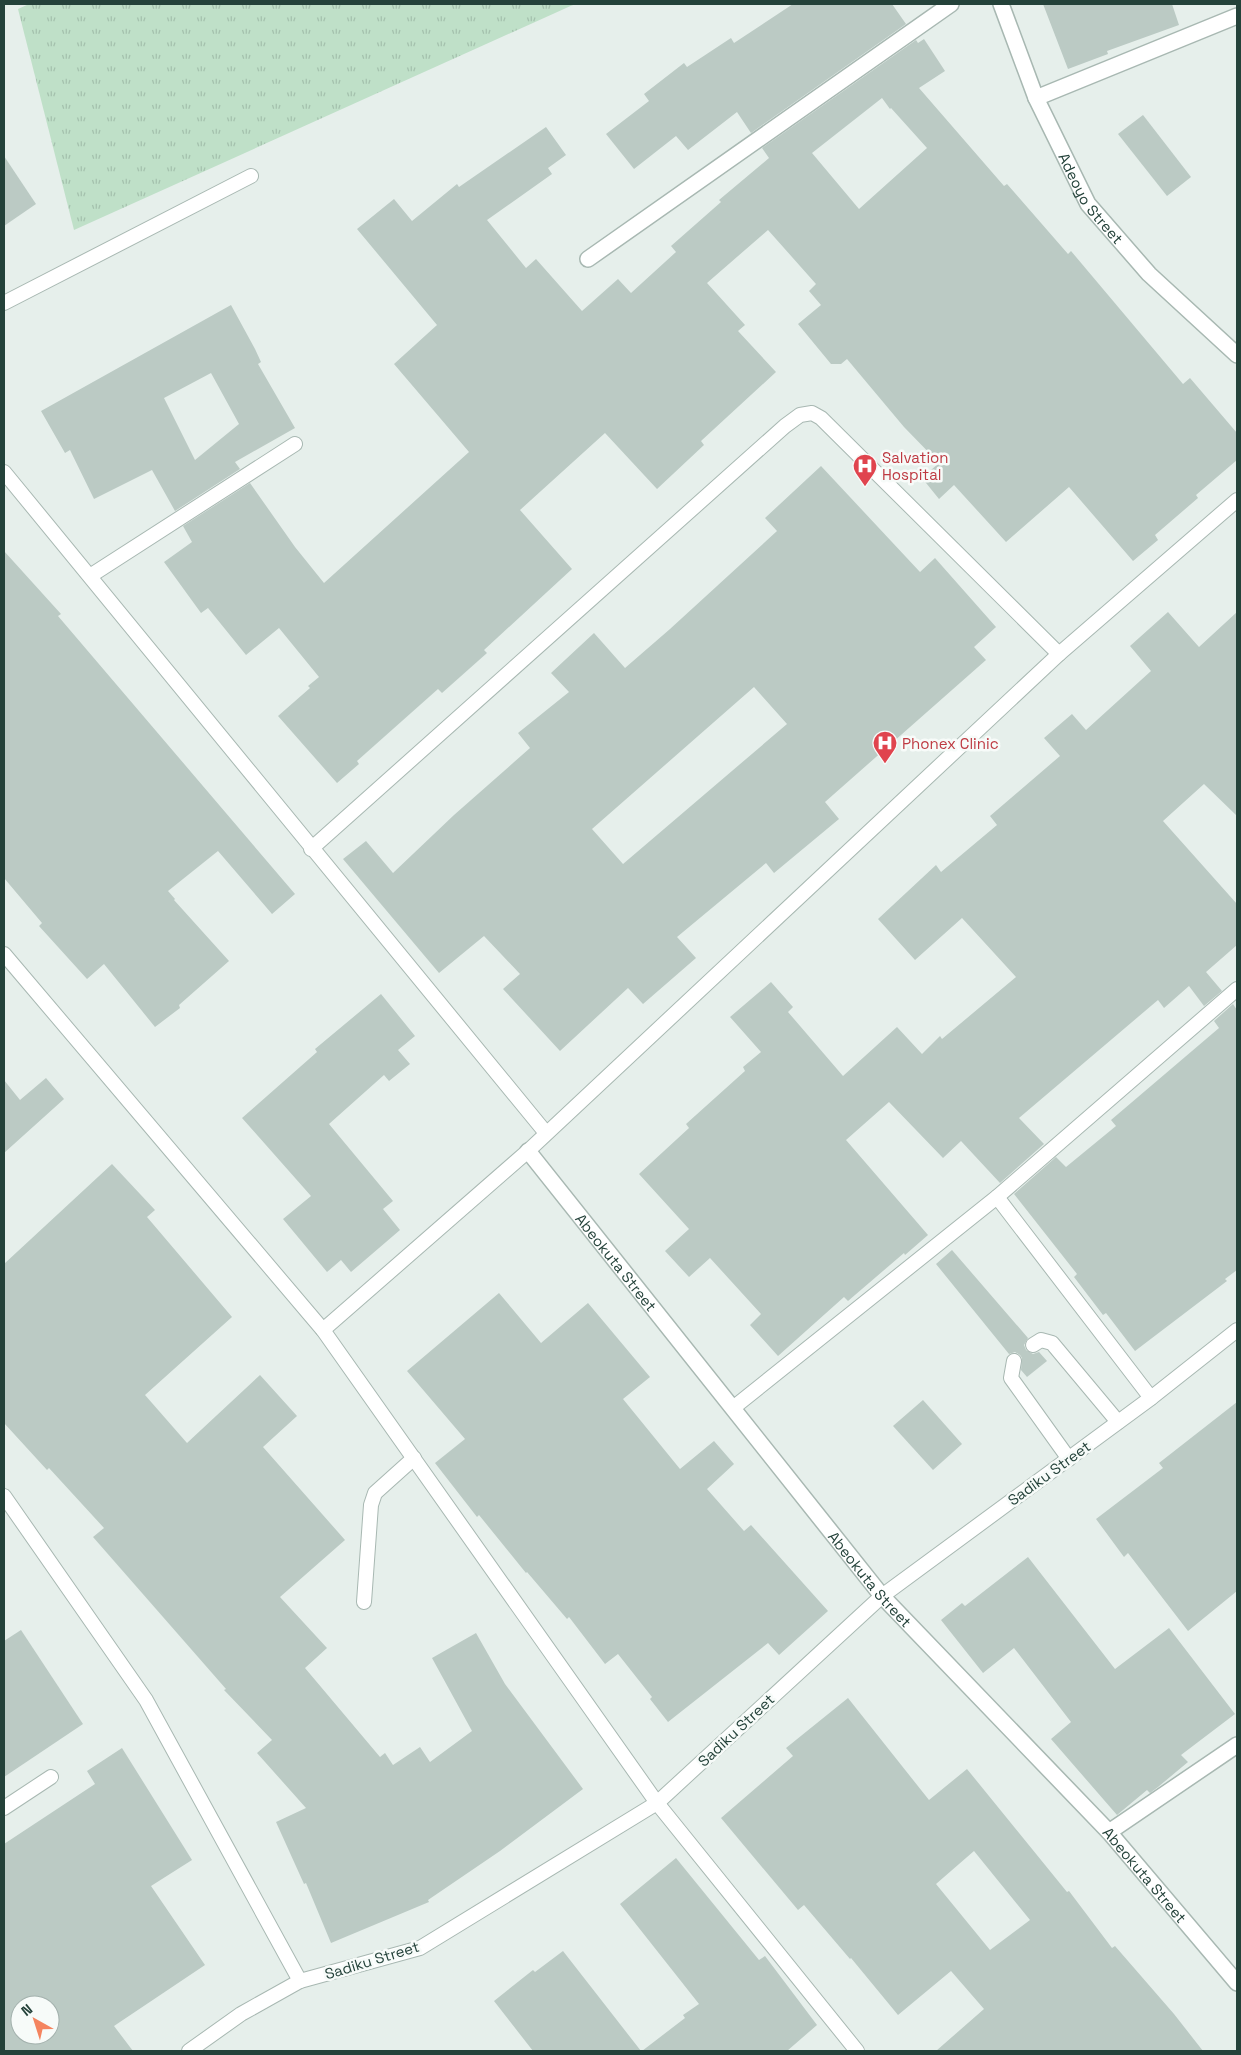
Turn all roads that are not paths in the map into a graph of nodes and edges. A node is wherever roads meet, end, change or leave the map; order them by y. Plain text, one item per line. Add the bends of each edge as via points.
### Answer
1 (951, 4) edge
2 (1001, 4) edge
3 (1237, 16) edge
4 (1036, 98) junction
5 (252, 176) dead end
6 (588, 259) dead end
7 (4, 303) edge
8 (1237, 355) edge
9 (295, 444) dead end
10 (4, 472) edge
11 (1237, 500) edge
12 (90, 576) junction
13 (1059, 654) junction
14 (311, 849) junction
15 (4, 954) edge
16 (1237, 989) edge
17 (546, 1133) junction
18 (528, 1151) junction
19 (997, 1197) junction
20 (323, 1330) junction
21 (1237, 1330) edge
22 (1034, 1345) dead end
23 (1014, 1360) dead end
24 (1151, 1398) junction
25 (733, 1408) junction
26 (1118, 1422) junction
27 (414, 1458) junction
28 (1068, 1459) junction
29 (4, 1496) edge
30 (882, 1596) junction
31 (364, 1602) dead end
32 (1237, 1746) edge
33 (51, 1777) dead end
34 (658, 1803) junction
35 (4, 1808) edge
36 (1109, 1832) junction
37 (300, 1981) junction
38 (1237, 1983) edge
39 (189, 2051) edge
40 (857, 2051) edge

1 - 6 street
2 - 4 street, Adeoyo Street
3 - 4 street
4 - 8 street, Adeoyo Street via 1088,204 1149,274
5 - 7 lane
9 - 12 lane
10 - 12 lane
11 - 13 lane
12 - 14 lane
13 - 14 lane via 821,418 812,413 800,415
13 - 17 lane
14 - 17 lane
15 - 20 lane
16 - 19 lane
17 - 18 lane
18 - 20 lane
18 - 25 street, Abeokuta Street
19 - 24 lane
19 - 25 lane
20 - 27 lane
21 - 24 lane, Sadiku Street
22 - 26 lane via 1041,1340 1052,1342
23 - 28 lane via 1011,1378
24 - 26 lane, Sadiku Street
25 - 30 street, Abeokuta Street
26 - 28 lane, Sadiku Street
27 - 31 lane via 375,1493 371,1504
27 - 34 lane
28 - 30 lane, Sadiku Street
29 - 37 lane via 146,1700
30 - 34 lane, Sadiku Street
30 - 36 street, Abeokuta Street
32 - 36 street
33 - 35 lane
34 - 37 lane, Sadiku Street via 420,1948
34 - 40 lane
36 - 38 street, Abeokuta Street
37 - 39 lane, Sadiku Street via 241,2014

